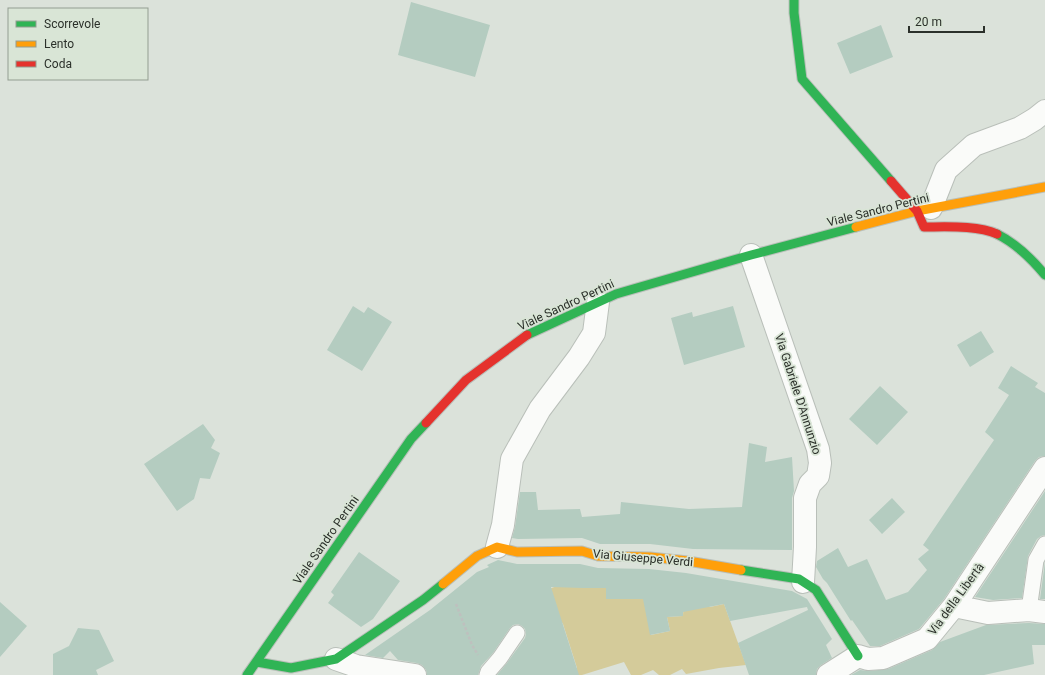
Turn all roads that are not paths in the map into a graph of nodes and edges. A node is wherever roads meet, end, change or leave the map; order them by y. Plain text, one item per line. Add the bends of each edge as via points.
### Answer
1 (794, 0) edge
2 (1045, 111) edge
3 (1045, 187) edge
4 (924, 209) junction
5 (751, 255) junction
6 (1045, 275) edge
7 (598, 302) junction
8 (1045, 468) edge
9 (1045, 544) edge
10 (497, 547) junction
11 (803, 582) junction
12 (954, 606) junction
13 (1037, 611) edge
14 (517, 633) dead end
15 (858, 656) junction
16 (336, 659) junction
17 (257, 662) junction
18 (273, 670) edge
19 (487, 674) edge
20 (247, 675) edge
21 (415, 675) edge
22 (828, 675) edge

1 - 4 street via 802,79
2 - 4 street via 1020,128 974,145 946,170
3 - 4 street, Viale Sandro Pertini
4 - 5 street, Viale Sandro Pertini
4 - 6 street via 924,227 959,227 992,232 1027,254
5 - 7 street, Viale Sandro Pertini via 616,294
5 - 11 street, Via Gabriele D'Annunzio via 818,449 818,476 810,484 805,498
7 - 10 street via 594,333 540,409 512,459 503,525
7 - 17 street, Viale Sandro Pertini via 523,337 466,380 410,439
8 - 12 street, Via della Libertà
9 - 13 lane via 1036,560
10 - 11 street, Via Giuseppe Verdi via 517,552 582,551 598,556 688,561 799,579
10 - 16 street via 478,556 447,581
11 - 15 street, Via Giuseppe Verdi via 816,590
12 - 13 street via 988,613
12 - 15 street, Via della Libertà via 927,639 883,658
14 - 19 lane
15 - 22 street
16 - 18 street
16 - 21 street via 356,666
17 - 18 street
17 - 20 street, Viale Sandro Pertini

